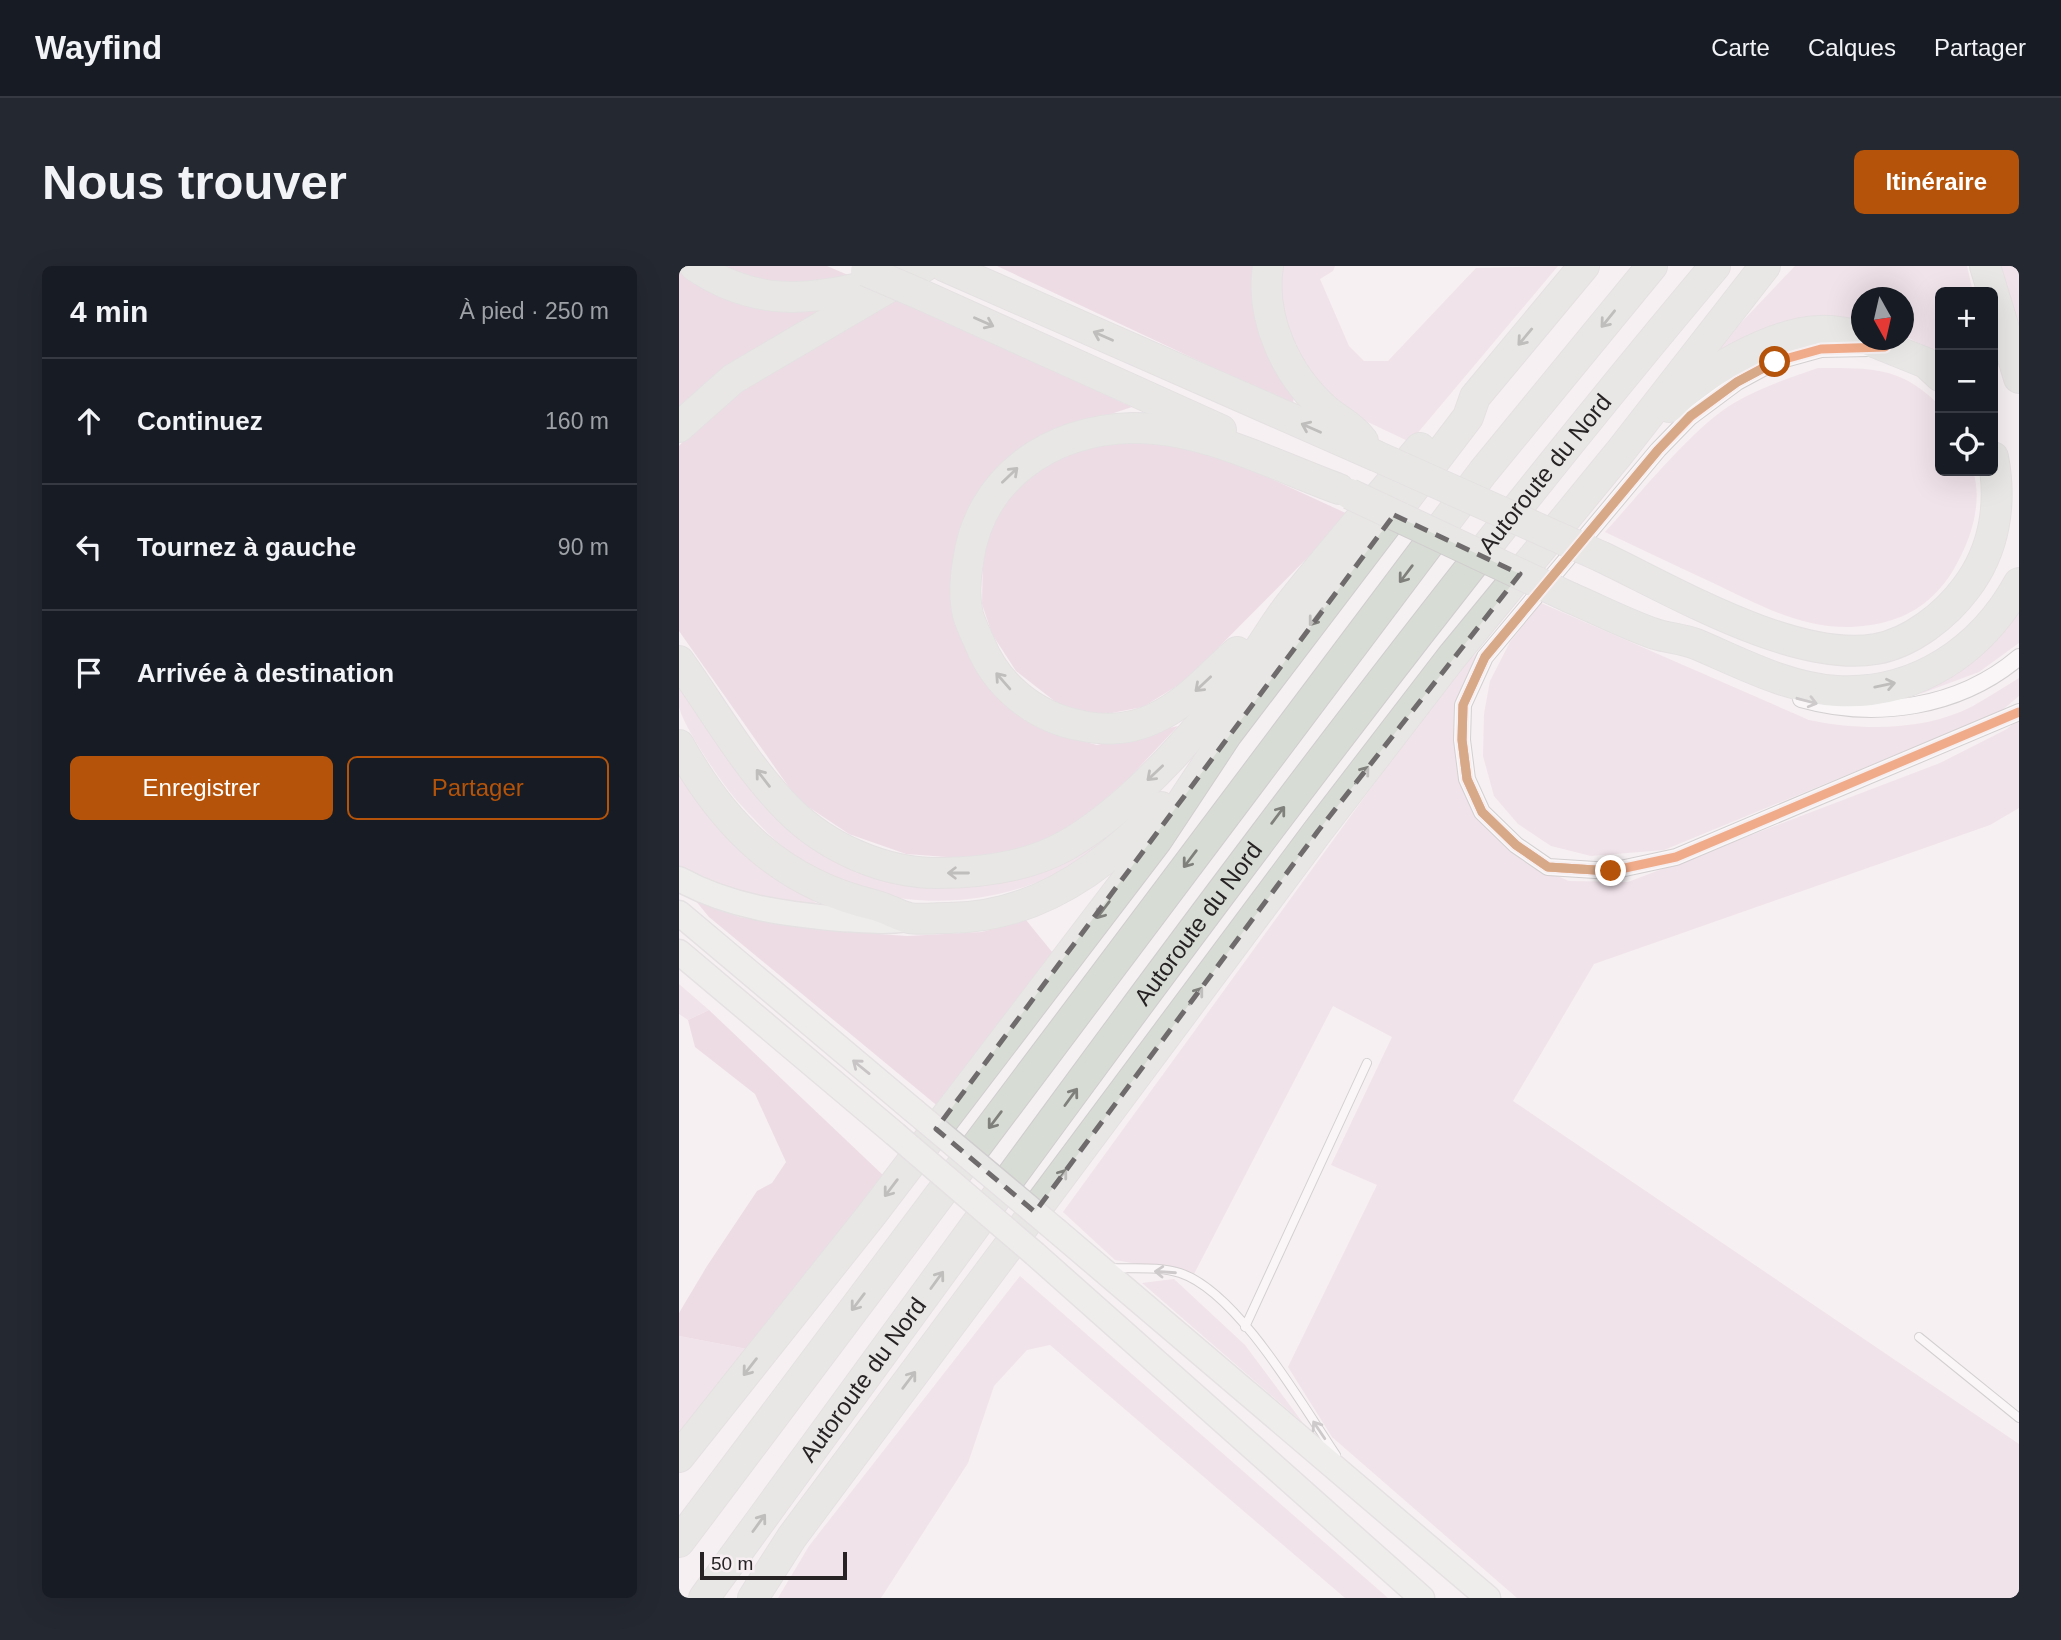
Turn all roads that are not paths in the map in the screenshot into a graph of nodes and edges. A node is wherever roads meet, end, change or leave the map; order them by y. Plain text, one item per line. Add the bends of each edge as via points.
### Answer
1 (695, 266) edge
2 (1268, 266) edge
3 (1584, 266) edge
4 (1652, 266) edge
5 (1715, 266) edge
6 (1765, 266) edge
7 (1985, 266) edge
8 (860, 269) edge
9 (952, 270) edge
10 (922, 276) edge
11 (1851, 337) edge
12 (1851, 344) edge
13 (1894, 350) edge
14 (1935, 371) edge
15 (2019, 378) edge
16 (1475, 397) junction
17 (679, 427) edge
18 (1620, 452) junction
19 (1374, 455) junction
20 (1996, 476) edge
21 (1344, 492) junction
22 (2019, 583) edge
23 (1289, 605) junction
24 (1656, 634) junction
25 (2019, 657) edge
26 (679, 661) edge
27 (2019, 712) edge
28 (1227, 734) junction
29 (679, 745) edge
30 (679, 878) edge
31 (679, 913) edge
32 (910, 918) junction
33 (679, 952) edge
34 (1367, 1063) dead end
35 (1099, 1267) junction
36 (1245, 1327) junction
37 (1919, 1337) dead end
38 (2019, 1418) edge
39 (679, 1457) edge
40 (1357, 1486) junction
41 (679, 1542) edge
42 (704, 1598) edge
43 (753, 1598) edge
44 (1422, 1598) edge
45 (1487, 1598) edge

1 - 10 highway via 722,284 772,297 832,295
2 - 19 highway via 1264,292 1274,334 1298,379 1326,410 1355,430
3 -> 16 highway
4 -> 41 highway, Autoroute du Nord via 1483,472
42 -> 5 highway, Autoroute du Nord via 1281,811
6 - 18 highway
7 - 15 highway
8 - 10 highway, bridge
19 -> 9 highway
10 - 17 highway via 733,379
10 -> 21 highway
11 - 18 highway via 1817,331 1769,343 1727,364 1676,400 1651,428
12 - 27 street via 1775,362 1709,402 1658,450 1485,657 1463,705 1462,740 1467,779 1482,812 1516,845 1548,867 1611,871 1676,858
13 - 14 highway
16 - 23 highway via 1454,406
16 -> 28 highway via 1468,417
43 -> 18 highway via 792,1537 1318,831
19 - 20 highway, bridge via 1740,622 1826,648 1876,649 1895,643 1952,606 1975,576 1996,519
23 -> 21 highway via 1182,703 1153,720 1097,729 1065,723 1036,710 1004,685 986,658 968,615 965,580 970,544 993,493 1039,451 1087,433 1132,428 1210,440
21 - 24 highway, bridge
24 -> 22 highway via 1694,643 1741,666 1790,681 1837,691 1886,687 1931,671 1971,646 2001,614
23 -> 26 highway via 1257,653 1168,761 1116,809 1064,846 1009,867 969,873 918,873 870,861 828,840 782,802
24 -> 25 street via 1685,654 1736,677 1847,710 1895,709 1945,698 1974,686
28 - 32 highway via 1131,839 1077,881 1044,897 969,919
28 -> 39 highway via 1157,839 872,1214
29 - 32 highway via 729,820 788,871 853,901
30 - 32 main road via 768,911 891,922
35 -> 31 main road, bridge
33 - 44 main road, bridge via 1035,1254
34 - 36 lane
36 -> 35 lane via 1215,1293 1180,1273
35 - 40 main road
40 -> 36 lane
37 - 38 lane
40 - 45 main road

